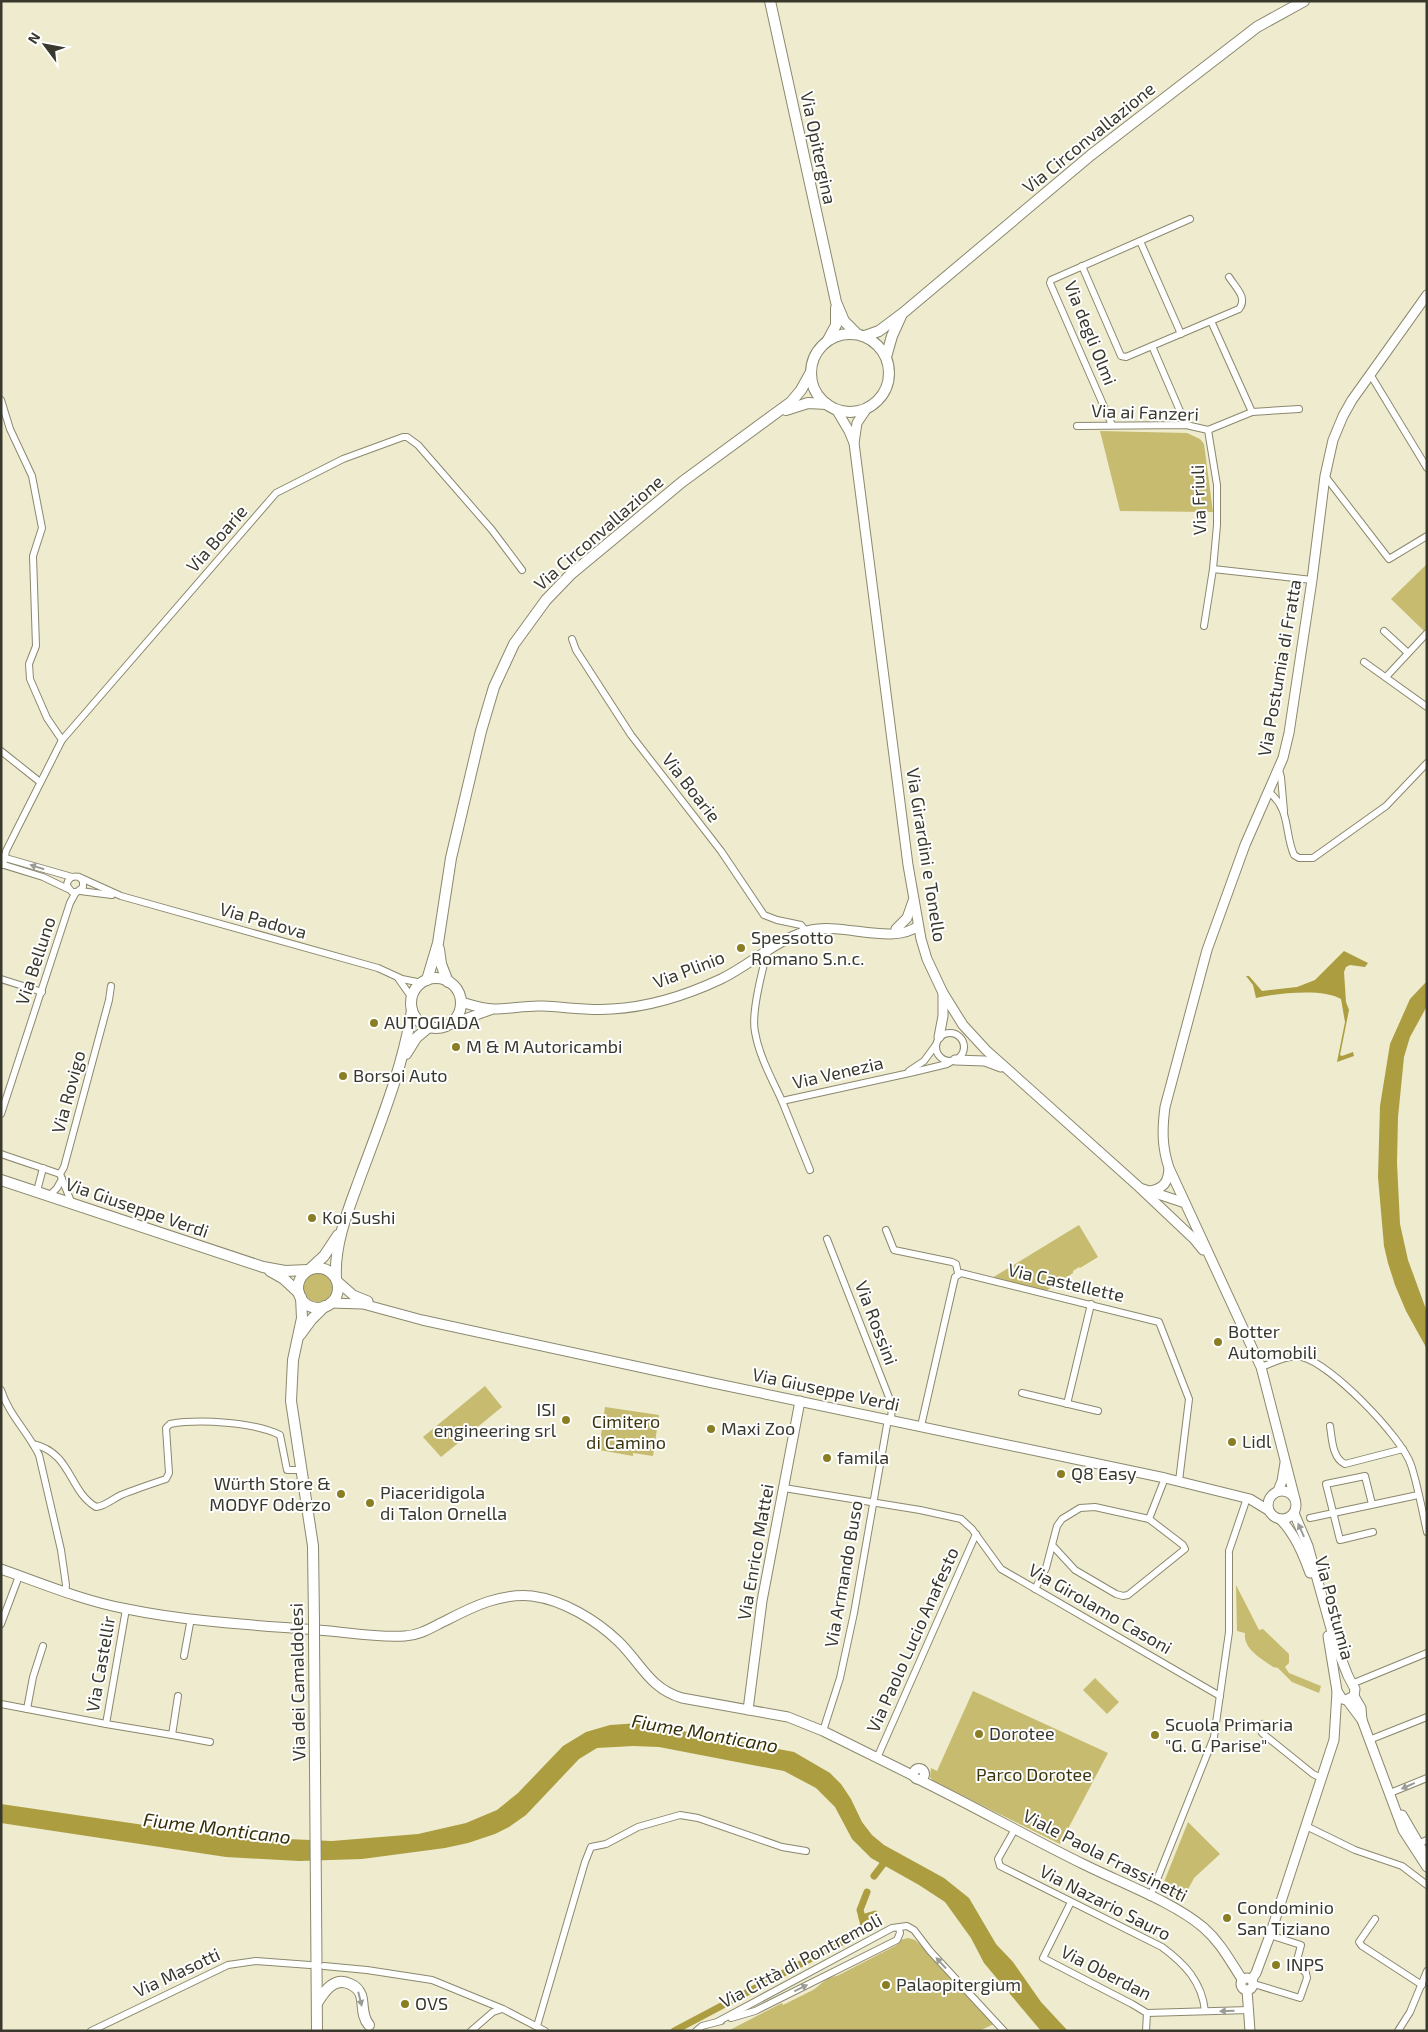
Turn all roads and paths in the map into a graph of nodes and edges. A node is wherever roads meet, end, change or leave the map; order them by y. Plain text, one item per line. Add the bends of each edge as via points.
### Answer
1 (770, 1) edge
2 (1304, 1) edge
3 (1190, 219) dead end
4 (1140, 241) junction
5 (1082, 266) junction
6 (1229, 277) dead end
7 (1427, 295) edge
8 (836, 302) junction
9 (902, 313) junction
10 (1211, 321) junction
11 (1181, 334) junction
12 (861, 335) junction
13 (828, 340) junction
14 (1152, 346) junction
15 (886, 357) junction
16 (811, 372) junction
17 (1370, 374) junction
18 (1, 400) edge
19 (831, 407) junction
20 (867, 408) junction
21 (1299, 409) dead end
22 (1252, 412) junction
23 (774, 416) junction
24 (1112, 425) junction
25 (1077, 426) dead end
26 (1186, 426) junction
27 (1208, 430) junction
28 (854, 443) junction
29 (1426, 465) edge
30 (1325, 476) junction
31 (1427, 536) edge
32 (1213, 569) junction
33 (522, 570) dead end
34 (1312, 580) junction
35 (1204, 626) dead end
36 (1384, 631) dead end
37 (1427, 633) edge
38 (572, 639) dead end
39 (1408, 653) junction
40 (1364, 662) dead end
41 (1386, 677) junction
42 (1427, 707) edge
43 (62, 740) junction
44 (1, 751) edge
45 (1427, 763) edge
46 (1278, 770) junction
47 (40, 782) junction
48 (1269, 792) junction
49 (1284, 812) junction
50 (3, 857) edge
51 (2, 864) edge
52 (76, 877) junction
53 (74, 891) junction
54 (121, 896) junction
55 (914, 898) junction
56 (918, 926) junction
57 (806, 931) junction
58 (895, 932) junction
59 (438, 943) junction
60 (924, 950) junction
61 (767, 952) junction
62 (396, 975) junction
63 (1, 979) edge
64 (425, 981) junction
65 (448, 982) junction
66 (111, 986) dead end
67 (42, 992) junction
68 (943, 993) junction
69 (412, 998) junction
70 (461, 1002) junction
71 (493, 1009) junction
72 (412, 1010) junction
73 (448, 1025) junction
74 (429, 1028) junction
75 (939, 1037) junction
76 (936, 1046) junction
77 (954, 1060) junction
78 (402, 1061) junction
79 (1006, 1068) junction
80 (906, 1072) junction
81 (782, 1101) junction
82 (1, 1114) edge
83 (1, 1154) edge
84 (43, 1168) junction
85 (1169, 1168) junction
86 (810, 1170) dead end
87 (61, 1176) junction
88 (1, 1180) edge
89 (1139, 1188) junction
90 (1151, 1191) junction
91 (37, 1192) junction
92 (48, 1196) junction
93 (1185, 1203) junction
94 (72, 1204) junction
95 (1163, 1210) junction
96 (344, 1223) junction
97 (886, 1230) dead end
98 (827, 1239) dead end
99 (1212, 1260) junction
100 (263, 1267) junction
101 (309, 1270) junction
102 (958, 1273) junction
103 (336, 1280) junction
104 (300, 1295) junction
105 (1091, 1304) junction
106 (327, 1305) junction
107 (396, 1312) junction
108 (299, 1336) junction
109 (1261, 1367) junction
110 (1, 1390) edge
111 (1022, 1392) dead end
112 (800, 1401) junction
113 (1067, 1404) junction
114 (1098, 1411) dead end
115 (890, 1419) junction
116 (920, 1426) junction
117 (1330, 1426) dead end
118 (33, 1444) junction
119 (1403, 1449) junction
120 (1286, 1460) junction
121 (300, 1470) junction
122 (1165, 1478) junction
123 (1179, 1482) junction
124 (784, 1488) junction
125 (1278, 1491) junction
126 (1418, 1495) junction
127 (1270, 1497) junction
128 (1248, 1498) junction
129 (1295, 1498) junction
130 (872, 1503) junction
131 (1372, 1504) junction
132 (1268, 1510) junction
133 (1294, 1512) junction
134 (1333, 1512) junction
135 (1425, 1513) edge
136 (1310, 1518) dead end
137 (1149, 1519) junction
138 (1280, 1519) junction
139 (1373, 1532) dead end
140 (1427, 1532) edge
141 (976, 1534) junction
142 (1052, 1545) junction
143 (1, 1569) edge
144 (19, 1576) junction
145 (1035, 1589) junction
146 (65, 1593) junction
147 (126, 1609) junction
148 (191, 1618) junction
149 (1, 1624) edge
150 (43, 1646) dead end
151 (1427, 1653) edge
152 (184, 1656) dead end
153 (1351, 1680) junction
154 (1336, 1681) junction
155 (1337, 1692) junction
156 (178, 1696) dead end
157 (1220, 1696) junction
158 (1349, 1699) junction
159 (1, 1704) edge
160 (27, 1709) junction
161 (748, 1710) junction
162 (1337, 1711) junction
163 (1427, 1717) edge
164 (106, 1724) junction
165 (1263, 1724) dead end
166 (823, 1732) junction
167 (172, 1735) junction
168 (1370, 1740) junction
169 (210, 1742) dead end
170 (877, 1758) junction
171 (1322, 1778) junction
172 (1427, 1778) edge
173 (1390, 1794) junction
174 (1306, 1826) junction
175 (1015, 1829) junction
176 (1427, 1840) edge
177 (1417, 1844) junction
178 (806, 1851) dead end
179 (1427, 1858) edge
180 (1427, 1867) edge
181 (1427, 1885) edge
182 (1150, 1897) junction
183 (1071, 1902) junction
184 (1375, 1919) dead end
185 (898, 1928) junction
186 (1270, 1935) junction
187 (310, 1965) dead end
188 (324, 1966) dead end
189 (811, 1971) junction
190 (1427, 1971) edge
191 (817, 1983) junction
192 (1249, 1983) junction
193 (1422, 1985) junction
194 (757, 2001) junction
195 (485, 2002) junction
196 (317, 2004) junction
197 (503, 2010) junction
198 (757, 2010) junction
199 (1249, 2010) junction
200 (1205, 2011) junction
201 (1147, 2013) junction
202 (485, 2018) junction
203 (718, 2022) junction
204 (537, 2026) junction
205 (371, 2028) edge
206 (93, 2030) edge
207 (317, 2031) edge
208 (471, 2031) edge
209 (545, 2031) edge
210 (696, 2031) edge
211 (1004, 2031) edge
212 (1146, 2031) edge
213 (1250, 2031) edge
214 (1398, 2031) edge

1 - 8 main road, Via Opitergina
2 - 9 main road, Via Circonvallazione via 1257,27 1091,154
3 - 4 street, Via degli Olmi
4 - 5 street, Via degli Olmi
4 - 11 street
5 - 14 street via 1121,356
5 - 24 street, Via degli Olmi via 1050,283
6 - 10 street via 1244,299 1243,304 1240,309
7 - 17 main road, Via Postumia di Fratta
8 - 12 main road, Via Opitergina via 844,321
8 - 13 main road, Via Opitergina via 836,325
9 - 12 main road, Via Circonvallazione via 879,331
9 - 15 main road, Via Circonvallazione
10 - 11 street
10 - 22 street
11 - 14 street
12 - 13 main road via 847,334
12 - 15 main road via 878,345
13 - 16 main road via 816,354
14 - 26 street
15 - 20 main road via 889,381 877,402
16 - 19 main road via 815,390
16 - 23 main road, Via Circonvallazione via 797,396
17 - 29 street
17 - 30 main road, Via Postumia di Fratta via 1343,416 1333,440
18 - 43 street via 10,429 32,476 42,528 33,556 36,646 30,664 30,679 47,718
19 - 20 main road via 846,412
19 - 23 main road, Via Circonvallazione via 801,404
19 - 28 main road, Via Girardini e Tonello
20 - 28 main road, Via Girardini e Tonello via 857,423
21 - 22 street, Via ai Fanzeri
22 - 27 street, Via ai Fanzeri
23 - 59 main road, Via Circonvallazione via 682,482 570,576 546,600 514,644 499,673 483,722 450,858
24 - 25 street, Via ai Fanzeri
24 - 26 street, Via ai Fanzeri
26 - 27 street, Via ai Fanzeri
27 - 32 street, Via Friuli via 1217,485
28 - 55 main road, Via Girardini e Tonello
30 - 31 street via 1389,559
30 - 34 main road, Via Postumia di Fratta
32 - 34 street
32 - 35 street, Via Friuli
33 - 43 street, Via Boarie via 477,512 411,440 403,437 343,459 276,493
34 - 46 main road, Via Postumia di Fratta via 1289,734
36 - 39 street
37 - 39 street
38 - 57 street, Via Boarie via 631,735 722,851 764,915 801,925
39 - 41 street
40 - 41 street
41 - 42 street
43 - 47 street, Via Boarie
44 - 47 street
45 - 49 street via 1386,806 1313,858 1294,855
46 - 48 main road, Via Postumia di Fratta
46 - 49 street
47 - 50 street, Via Boarie
48 - 49 street
48 - 85 main road, Via Postumia di Fratta via 1245,845 1207,950 1165,1107 1162,1132
50 - 51 street, Via Boarie
52 -> 50 street
51 - 53 street
52 - 53 street via 68,881
52 - 53 street, Via Belluno via 83,884
52 - 54 street
53 - 54 street
53 - 67 street, Via Belluno
54 - 62 street, Via Padova
55 - 56 main road, Via Girardini e Tonello
55 - 58 main road via 907,918
56 - 58 main road, Via Plinio via 908,924
56 - 60 main road, Via Girardini e Tonello
57 - 58 main road, Via Plinio via 828,928
57 - 61 main road, Via Plinio
58 - 60 main road via 913,939
59 - 64 main road, Via Circonvallazione
59 - 65 main road, Via Circonvallazione
60 - 68 main road, Via Girardini e Tonello
61 - 71 main road, Via Plinio via 723,978 681,995 645,1004 610,1009 541,1006
61 - 81 street, Via Venezia via 754,1026 758,1044
62 - 64 street, Via Padova via 409,981
62 - 69 street
63 - 67 street
64 - 65 main road
64 - 69 main road
65 - 70 main road
66 - 87 street, Via Rovigo
67 - 82 street, Via Belluno
68 - 75 main road
68 - 79 main road, Via Girardini e Tonello via 963,1025
69 - 72 main road
70 - 71 main road, Via Plinio
70 - 73 main road via 458,1015
71 - 73 main road, Via Plinio
72 - 74 main road via 415,1018
72 - 78 main road
73 - 74 main road
74 - 78 main road via 416,1038
75 - 76 street
75 - 77 street via 951,1032 962,1038 964,1051
76 - 77 street via 940,1057
76 - 80 street, Via Venezia via 924,1061
77 - 79 main road via 985,1061
77 - 80 street, Via Venezia
78 - 96 main road
79 - 89 main road, Via Girardini e Tonello
80 - 81 street, Via Venezia
81 - 86 street
83 - 84 street
84 - 87 street
84 - 91 street
85 - 90 main road via 1164,1186
85 - 93 main road, Via Postumia di Fratta
87 - 92 street, Via Rovigo via 57,1188
87 - 94 street
88 - 91 main road, Via Giuseppe Verdi
89 - 90 main road, Via Girardini e Tonello
89 - 95 main road, Via Girardini e Tonello
90 - 93 main road, Via Girardini e Tonello
91 - 92 main road, Via Giuseppe Verdi
92 - 94 main road, Via Giuseppe Verdi
93 - 95 main road via 1174,1213
93 - 99 main road, Via Postumia di Fratta
94 - 100 main road, Via Giuseppe Verdi
95 - 99 main road, Via Girardini e Tonello
96 - 101 main road via 329,1250
96 - 103 main road via 335,1262
97 - 102 street via 894,1250 952,1262 956,1264
98 - 115 street, Via Rossini via 892,1405
99 - 109 main road, Via Postumia di Fratta
100 - 101 main road, Via Giuseppe Verdi via 285,1271
100 - 104 main road, Via Giuseppe Verdi via 284,1279
101 - 103 main road via 327,1270
101 - 104 main road via 300,1280
102 - 105 street, Via Castellette
102 - 116 street
103 - 106 main road via 337,1294
103 - 107 main road, Via Giuseppe Verdi via 353,1295
104 - 106 main road via 308,1305
104 - 108 main road, Via dei Camaldolesi via 302,1318
105 - 113 street
105 - 123 street, Via Castellette via 1160,1322 1189,1399
106 - 107 main road, Via Giuseppe Verdi via 356,1303
106 - 108 main road, Via dei Camaldolesi
107 - 112 main road, Via Giuseppe Verdi
108 - 121 main road, Via dei Camaldolesi via 293,1360 291,1401
109 - 119 street via 1290,1357 1312,1360 1369,1408
109 - 120 main road, Via Postumia
110 - 118 street via 13,1416
111 - 113 street
112 - 115 main road, Via Giuseppe Verdi
112 - 124 main road, Via Enrico Mattei
113 - 114 street
115 - 116 main road, Via Giuseppe Verdi
115 - 130 street, Via Armando Buso
116 - 122 main road, Via Giuseppe Verdi
117 - 119 street via 1336,1456 1345,1464
118 - 121 street via 46,1447 61,1460 96,1507 166,1478 169,1473 166,1428 170,1424 208,1422 267,1429 280,1435 287,1470
118 - 146 street via 40,1460 60,1550
119 - 126 street via 1411,1464
120 - 125 main road
120 - 129 main road, Via Postumia
121 - 196 main road, Via dei Camaldolesi, bridge via 313,1546
122 - 123 main road, Via Giuseppe Verdi
122 - 137 street
123 - 128 main road, Via Giuseppe Verdi
124 - 130 street, Via Girolamo Casoni
124 - 161 main road, Via Enrico Mattei via 762,1601
125 - 127 main road
125 - 129 main road via 1288,1492
126 - 131 street
126 - 135 street
127 - 128 main road, Via Giuseppe Verdi
127 - 132 main road
128 - 132 main road, Via Giuseppe Verdi
128 - 157 street via 1229,1553 1229,1632
129 - 133 main road, Via Postumia
130 - 141 street, Via Girolamo Casoni via 954,1516 966,1522
130 - 166 street, Via Armando Buso via 854,1613 840,1678
131 - 134 street
131 - 134 street via 1365,1476 1326,1484
132 - 138 main road, Via Postumia
133 - 138 main road via 1288,1518
153 -> 133 main road, Via Postumia via 1335,1643 1308,1546
134 - 136 street
134 - 139 street via 1340,1540
135 - 140 street
137 - 142 street via 1094,1507 1080,1508 1062,1519
137 - 142 street via 1185,1549 1128,1595 1116,1594 1074,1570
138 - 154 main road, Via Postumia via 1288,1527 1309,1571 1330,1645
141 - 145 street, Via Girolamo Casoni via 1001,1569
141 - 170 street, Via Paolo Lucio Anafesto
142 - 145 street via 1046,1568
143 - 144 main road, Viale Paola Frassinetti
144 - 146 main road, Viale Paola Frassinetti
144 - 149 street
145 - 157 street, Via Girolamo Casoni
146 - 147 main road, Viale Paola Frassinetti
147 - 148 main road, Viale Paola Frassinetti
147 - 164 street, Via Castellir
148 - 152 street
148 - 161 main road, Viale Paola Frassinetti via 405,1636 430,1630 481,1603 518,1595 534,1596 569,1608 603,1628 654,1683 668,1693
150 - 160 street
151 - 153 street
153 - 154 main road, Via Postumia via 1342,1676
153 - 158 main road, Via Postumia via 1355,1689
154 - 155 main road, Via Postumia
155 - 158 main road via 1342,1699
155 - 162 main road, Via Postumia
156 - 167 street
157 - 182 street via 1214,1737
158 - 162 main road
158 - 168 main road
159 - 160 street, Via Castellir
160 - 164 street, Via Castellir
161 - 166 main road, Viale Paola Frassinetti via 788,1717
162 - 171 main road, Via Postumia via 1334,1740
163 - 168 street
164 - 167 street, Via Castellir
165 - 171 street via 1262,1733
166 - 170 main road, Viale Paola Frassinetti
167 - 169 street, Via Castellir
168 - 173 main road
170 - 175 main road, Viale Paola Frassinetti via 916,1775
171 - 174 main road, Via Postumia
172 -> 173 street
173 - 177 main road
173 - 180 main road via 1402,1830
174 - 181 street via 1355,1850 1402,1866
174 - 186 main road, Via Postumia
175 - 182 main road, Viale Paola Frassinetti
175 - 183 street, Via Nazario Sauro via 998,1860 1000,1866
176 - 177 street
177 - 179 main road
178 - 204 street via 782,1847 698,1818 680,1815 638,1827 606,1844 591,1847
182 - 192 main road, Viale Paola Frassinetti via 1202,1927
183 - 200 street, Via Nazario Sauro via 1174,1956 1201,1989
183 - 201 street, Via Oberdan via 1043,1958
184 - 193 street via 1360,1942 1362,1946
185 - 189 street, Via Città di Pontremoli via 892,1928
185 - 191 street, Via Città di Pontremoli via 897,1940
211 -> 185 street, Via Città di Pontremoli via 930,1952 914,1930 907,1926
186 - 192 main road, Via Postumia
186 - 192 street via 1301,1945 1296,1964 1307,1978 1300,1998
187 - 206 street, Via Masotti via 256,1961 228,1965
188 - 195 street via 419,1976
189 - 191 street
189 - 194 street, Via Città di Pontremoli
190 - 193 street
198 -> 191 street, Via Città di Pontremoli
192 - 199 main road
193 - 214 street
194 - 198 street
194 - 203 street, Via Città di Pontremoli
195 - 197 street
195 - 202 street via 488,2010
196 -> 205 main road via 333,1984 347,1982 360,1994 363,2013
196 - 207 main road, Via dei Camaldolesi
197 - 202 street
197 - 204 street
198 - 203 street, Via Città di Pontremoli
199 -> 200 street, Via Oberdan
199 - 213 main road
200 - 201 street, Via Oberdan
201 - 212 street
202 - 208 street
203 - 210 street, Via Città di Pontremoli
204 - 209 street

